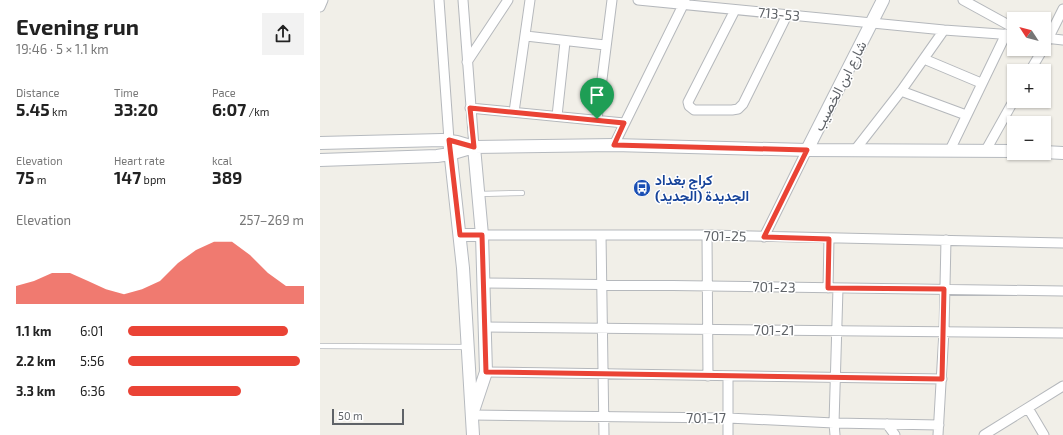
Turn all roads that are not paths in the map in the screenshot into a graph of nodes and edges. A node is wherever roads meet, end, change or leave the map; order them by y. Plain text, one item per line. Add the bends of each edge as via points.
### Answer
1 (323, 0) edge
2 (440, 0) edge
3 (463, 0) edge
4 (508, 0) edge
5 (530, 0) edge
6 (612, 0) edge
7 (638, 0) edge
8 (883, 0) edge
9 (963, 0) edge
10 (684, 2) edge
11 (320, 7) edge
12 (1063, 9) edge
13 (735, 10) junction
14 (787, 15) junction
15 (872, 22) junction
16 (1007, 24) edge
17 (944, 30) junction
18 (1051, 31) edge
19 (1007, 35) edge
20 (526, 36) junction
21 (1051, 38) edge
22 (1007, 40) edge
23 (1063, 40) edge
24 (565, 42) junction
25 (605, 45) junction
26 (924, 59) junction
27 (467, 62) junction
28 (981, 83) junction
29 (901, 91) junction
30 (470, 108) junction
31 (1010, 108) edge
32 (514, 112) junction
33 (966, 115) junction
34 (557, 116) junction
35 (597, 119) junction
36 (624, 123) junction
37 (449, 140) junction
38 (320, 143) edge
39 (614, 145) junction
40 (474, 147) junction
41 (807, 150) junction
42 (855, 150) junction
43 (950, 150) junction
44 (986, 150) junction
45 (1007, 151) edge
46 (1051, 152) edge
47 (1063, 153) edge
48 (450, 154) junction
49 (320, 160) edge
50 (522, 193) dead end
51 (478, 194) junction
52 (460, 235) junction
53 (482, 235) junction
54 (601, 235) junction
55 (707, 235) junction
56 (764, 237) junction
57 (829, 239) junction
58 (946, 240) junction
59 (1063, 243) edge
60 (485, 283) junction
61 (602, 285) junction
62 (708, 286) junction
63 (828, 288) junction
64 (838, 288) junction
65 (944, 289) junction
66 (1063, 291) edge
67 (484, 327) junction
68 (603, 328) junction
69 (708, 329) junction
70 (837, 330) junction
71 (944, 331) junction
72 (1063, 332) edge
73 (320, 347) edge
74 (468, 347) junction
75 (486, 372) junction
76 (603, 374) junction
77 (708, 376) junction
78 (728, 376) junction
79 (835, 378) junction
80 (942, 379) junction
81 (1063, 386) edge
82 (1028, 408) junction
83 (472, 415) junction
84 (604, 418) junction
85 (728, 418) junction
86 (834, 423) junction
87 (887, 424) junction
88 (939, 425) junction
89 (473, 435) edge
90 (604, 435) edge
91 (728, 435) edge
92 (835, 435) edge
93 (895, 435) edge
94 (938, 435) edge
95 (984, 435) edge
96 (1044, 435) edge

1 - 11 street
2 - 37 street
3 - 27 street
4 - 27 street
5 - 20 street
6 - 25 street
7 - 10 street, 713-53
8 - 15 street, شارع ابن الخصيب
9 - 16 street
10 - 13 street, 713-53
10 - 36 street
12 - 18 street
13 - 14 street, 713-53
13 - 14 street via 688,102 694,110 732,110 743,104
14 - 15 street, 713-53
15 - 17 street, 713-53
15 - 41 street, شارع ابن الخصيب
17 - 19 street, 713-53
17 - 26 street
20 - 24 street
20 - 32 street
21 - 23 street
22 - 28 street
24 - 25 street
24 - 34 street
25 - 35 street
26 - 28 street
26 - 29 street
27 - 30 street
28 - 33 street
29 - 33 street
29 - 42 street
30 - 32 street
30 - 40 street
31 - 44 street
32 - 34 street
33 - 43 street
34 - 35 street
35 - 36 street
36 - 39 street
37 - 38 street
37 - 40 street
37 - 48 street
39 - 40 street
39 - 41 street
40 - 48 street
40 - 51 street
41 - 42 street
41 - 56 street, شارع ابن الخصيب
42 - 43 street
43 - 44 street
44 - 45 street
46 - 47 street
48 - 49 street
48 - 52 street
50 - 51 lane
51 - 53 street
52 - 53 street
52 - 74 street
53 - 54 street, 701-25
53 - 60 street
54 - 55 street, 701-25
54 - 61 street
55 - 56 street, 701-25
55 - 62 street
56 - 57 street, 701-25
57 - 58 street, 701-25
57 - 63 street
58 - 59 street, 701-25
58 - 65 street
60 - 61 street, 701-23
60 - 67 street
61 - 62 street, 701-23
61 - 68 street
62 - 63 street, 701-23
62 - 69 street
63 - 64 street, 701-23
64 - 65 street, 701-23
64 - 70 street
65 - 66 street, 701-23
65 - 71 street
67 - 68 street, 701-21
67 - 75 street
68 - 69 street, 701-21
68 - 76 street
69 - 70 street, 701-21
69 - 77 street
70 - 71 street, 701-21
70 - 79 street
71 - 72 street, 701-21
71 - 80 street
73 - 74 lane
74 - 83 street
75 - 76 street
75 - 83 street
76 - 77 street
76 - 84 street
77 - 78 street
78 - 79 street
78 - 85 street
79 - 80 street
79 - 86 street
80 - 88 street
81 - 82 street
82 - 95 street
82 - 96 street
83 - 84 street, 701-17
83 - 89 street
84 - 85 street, 701-17
84 - 90 street
85 - 86 street, 701-17
85 - 91 street
86 - 87 street, 701-17
86 - 92 street
87 - 88 street, 701-17
87 - 93 street
88 - 94 street

